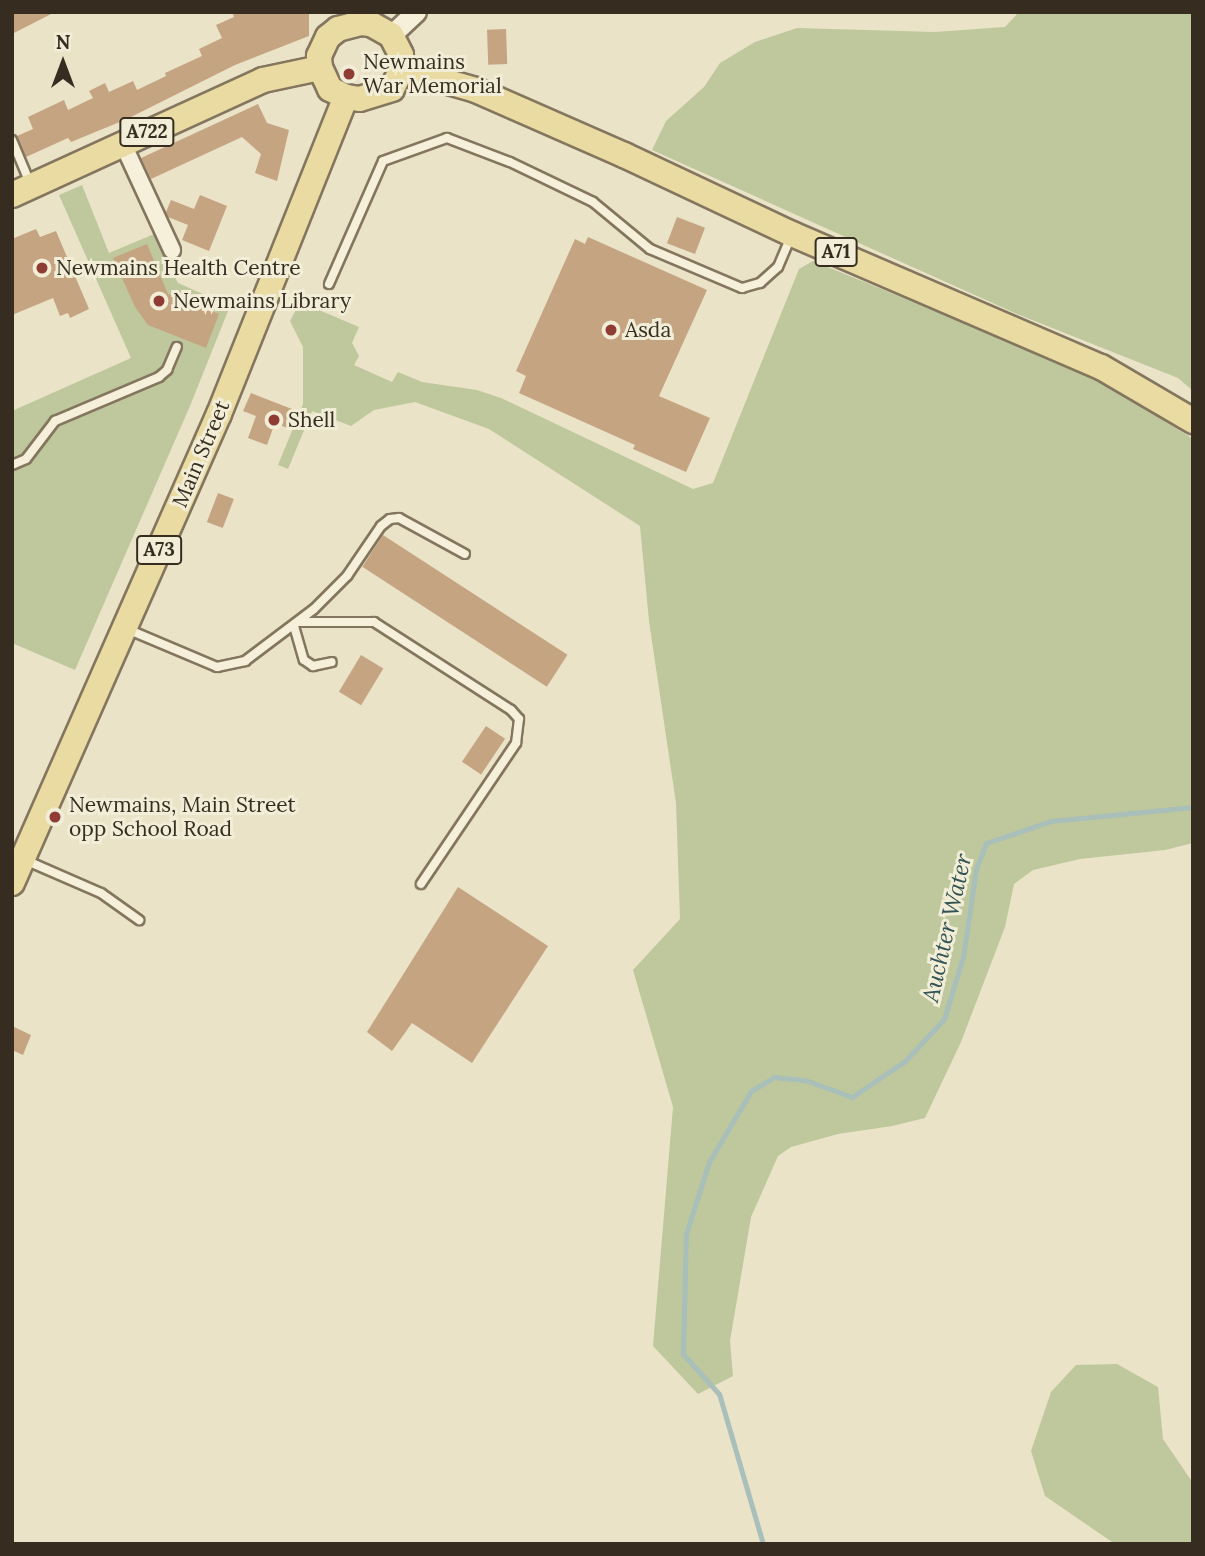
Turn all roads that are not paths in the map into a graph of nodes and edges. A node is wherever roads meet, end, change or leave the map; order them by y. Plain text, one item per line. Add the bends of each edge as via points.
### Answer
1 (416, 12) edge
2 (346, 18) edge
3 (391, 35) junction
4 (320, 68) junction
5 (402, 69) junction
6 (345, 97) junction
7 (12, 140) edge
8 (123, 144) junction
9 (22, 190) edge
10 (792, 234) junction
11 (172, 250) dead end
12 (329, 284) dead end
13 (177, 347) dead end
14 (1193, 421) edge
15 (12, 466) edge
16 (465, 554) dead end
17 (296, 624) junction
18 (125, 628) junction
19 (332, 662) dead end
20 (23, 859) junction
21 (12, 883) edge
22 (421, 884) dead end
23 (139, 920) dead end

1 - 3 street
2 - 3 main road
2 - 4 main road via 321,48
3 - 5 main road
4 - 6 main road via 330,89
4 - 8 main road, A722 via 262,80
5 - 6 main road via 392,89 383,94
5 - 10 main road, A71 via 485,94
6 - 18 main road, Main Street / A73 via 219,414
7 - 9 lane
8 - 9 main road, A722
8 - 11 street
10 - 12 lane via 778,267 760,283 742,288 650,249 593,202 447,138 383,161
10 - 14 main road, A71 via 1101,368
13 - 15 lane via 159,377 55,421 26,459
16 - 17 lane via 399,518 390,519 347,576
17 - 18 lane via 245,661 217,667
17 - 19 lane via 304,660 313,666
17 - 22 lane via 374,622 519,719 516,743
18 - 20 main road, Main Street / A73
20 - 21 main road, Main Street / A73
20 - 23 lane via 101,893

